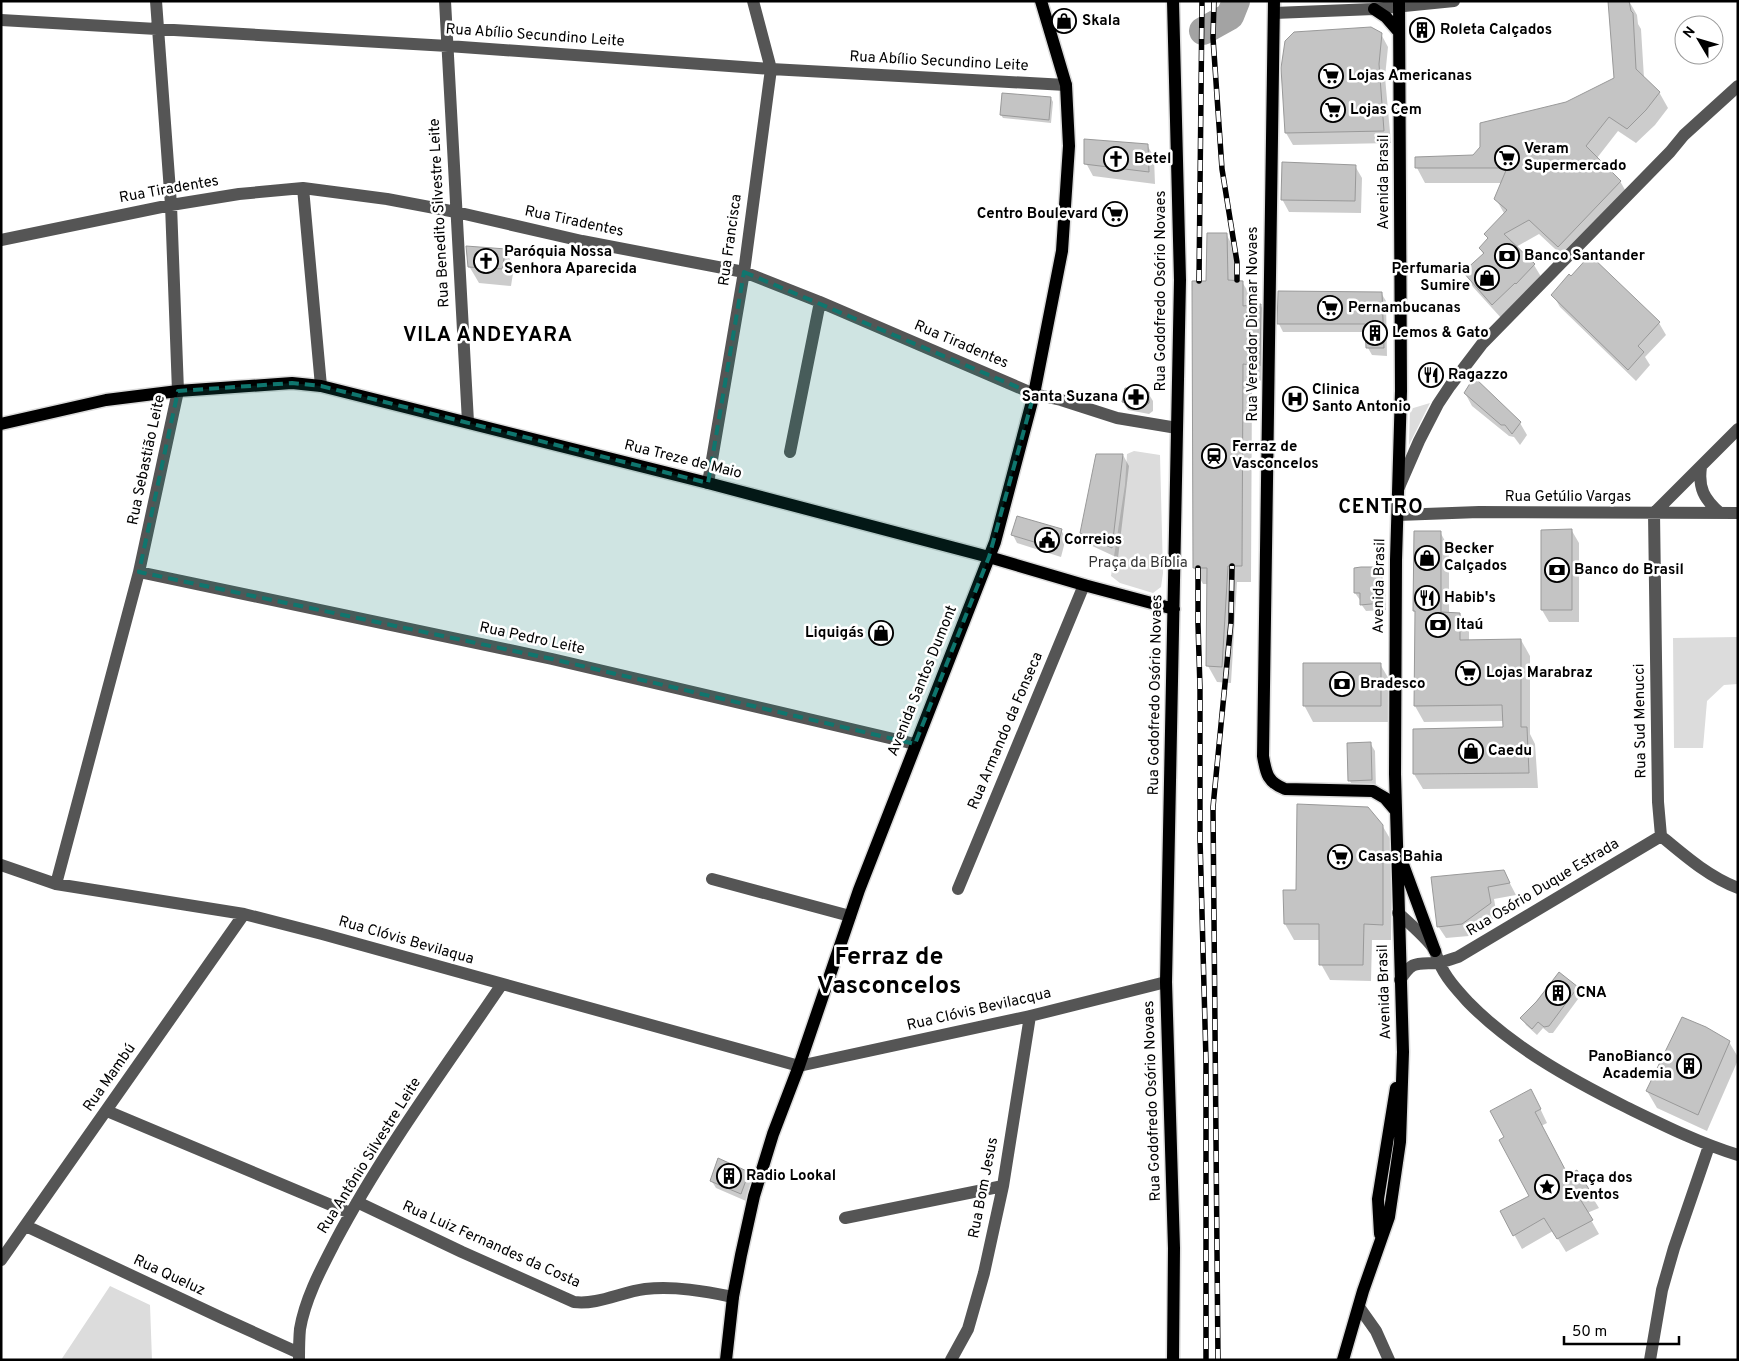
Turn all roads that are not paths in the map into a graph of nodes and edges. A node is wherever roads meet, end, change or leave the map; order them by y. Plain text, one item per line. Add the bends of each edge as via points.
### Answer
1 (156, 1) edge
2 (445, 1) edge
3 (753, 1) edge
4 (1040, 1) edge
5 (1173, 1) edge
6 (1454, 1) edge
7 (1399, 4) edge
8 (1274, 7) edge
9 (1374, 9) junction
10 (1, 20) edge
11 (158, 30) junction
12 (1399, 32) junction
13 (448, 46) junction
14 (770, 69) junction
15 (1066, 85) junction
16 (1738, 86) edge
17 (303, 188) junction
18 (171, 205) junction
19 (456, 212) junction
20 (1, 240) edge
21 (744, 272) junction
22 (820, 302) junction
23 (321, 386) junction
24 (178, 391) junction
25 (1034, 394) junction
26 (468, 422) junction
27 (1, 424) edge
28 (1177, 428) junction
29 (1738, 429) edge
30 (790, 452) dead end
31 (1701, 466) junction
32 (708, 483) junction
33 (1399, 487) junction
34 (1654, 513) junction
35 (1720, 513) junction
36 (1738, 514) edge
37 (1398, 515) junction
38 (989, 557) junction
39 (140, 572) junction
40 (1084, 585) junction
41 (1174, 609) junction
42 (915, 744) junction
43 (1395, 774) junction
44 (1373, 791) junction
45 (1396, 811) junction
46 (1661, 836) junction
47 (1398, 847) junction
48 (1, 865) edge
49 (712, 880) dead end
50 (56, 884) junction
51 (1738, 888) edge
52 (958, 889) dead end
53 (1398, 913) junction
54 (244, 914) junction
55 (850, 916) junction
56 (1437, 957) junction
57 (1400, 980) junction
58 (1166, 982) junction
59 (502, 984) junction
60 (1030, 1016) junction
61 (799, 1066) junction
62 (107, 1111) junction
63 (1709, 1146) junction
64 (1738, 1155) edge
65 (1003, 1186) junction
66 (357, 1202) junction
67 (350, 1213) junction
68 (845, 1218) dead end
69 (26, 1226) junction
70 (1, 1260) edge
71 (733, 1297) junction
72 (1360, 1307) junction
73 (299, 1356) edge
74 (726, 1360) edge
75 (951, 1360) edge
76 (1173, 1360) edge
77 (1343, 1360) edge
78 (1390, 1360) edge
79 (1650, 1360) edge

1 - 11 street, Rua Sebastião Leite
2 - 13 street, Rua Benedito Silvestre Leite
3 - 14 street, Rua Francisca
4 - 15 main road, Avenida Santos Dumont
5 - 28 main road, Rua Godofredo Osório Novaes via 1180,280
6 - 7 street
7 - 9 street
7 - 12 main road, Avenida Brasil
8 - 9 street
8 - 44 main road, Rua Vereador Diomar Novaes via 1263,756 1270,780 1285,789
9 - 12 main road
10 - 11 street, Rua Abílio Secundino Leite
11 - 13 street, Rua Abílio Secundino Leite
11 - 18 street, Rua Sebastião Leite
12 - 33 main road, Avenida Brasil
13 - 14 street, Rua Abílio Secundino Leite
13 - 19 street, Rua Benedito Silvestre Leite
14 - 15 street, Rua Abílio Secundino Leite
14 - 21 street, Rua Francisca
15 - 25 main road, Avenida Santos Dumont via 1069,146 1062,251
16 - 33 street via 1684,135 1482,344 1438,404
17 - 18 street, Rua Tiradentes
17 - 19 street, Rua Tiradentes
17 - 23 street
18 - 20 street, Rua Tiradentes
18 - 24 street, Rua Sebastião Leite
19 - 21 street, Rua Tiradentes via 582,241
19 - 26 street, Rua Benedito Silvestre Leite
21 - 22 street, Rua Tiradentes
21 - 32 street, Rua Francisca
22 - 25 street, Rua Tiradentes
22 - 30 street
23 - 24 main road, Rua Treze de Maio via 292,383
23 - 26 main road, Rua Treze de Maio
24 - 27 main road, Rua Treze de Maio via 106,400
24 - 39 street, Rua Sebastião Leite
25 - 28 street, Rua Tiradentes via 1117,418
25 - 38 main road, Avenida Santos Dumont
26 - 32 main road, Rua Treze de Maio
28 - 41 main road, Rua Godofredo Osório Novaes
29 - 31 street
31 - 34 street
31 - 35 street via 1701,487 1710,504
32 - 38 main road, Rua Treze de Maio
33 - 37 main road, Avenida Brasil
34 - 35 street, Rua Getúlio Vargas
34 - 37 street, Rua Getúlio Vargas
34 - 46 street, Rua Sud Menucci
35 - 36 street, Rua Getúlio Vargas
37 - 43 main road, Avenida Brasil
38 - 40 main road, Rua Treze de Maio
38 - 42 main road, Avenida Santos Dumont
39 - 42 street, Rua Pedro Leite via 552,659
39 - 50 street, Rua Sebastião Leite
40 - 41 main road, Rua Treze de Maio
40 - 52 street, Rua Armando da Fonseca
41 - 58 main road, Rua Godofredo Osório Novaes
42 - 55 main road, Avenida Santos Dumont
43 - 44 main road
43 - 45 main road, Avenida Brasil
44 - 45 main road via 1385,798
45 - 47 main road, Avenida Brasil
46 - 51 street via 1714,876
46 - 56 street, Rua Osório Duque Estrada via 1458,957
47 - 53 main road, Avenida Brasil
47 - 56 main road
48 - 50 street, Rua Clóvis Bevilaqua
49 - 55 street
50 - 54 street, Rua Clóvis Bevilaqua
53 - 56 street
53 - 57 main road, Avenida Brasil
54 - 59 street, Rua Clóvis Bevilaqua
54 - 62 street, Rua Mambú
55 - 61 main road, Avenida Santos Dumont
56 - 57 street, Rua Osório Duque Estrada via 1412,965
56 - 63 street via 1452,985 1489,1022 1547,1064
57 - 72 main road, Avenida Brasil via 1403,1052 1378,1199 1380,1238
58 - 60 street, Rua Clóvis Bevilacqua
58 - 76 main road, Rua Godofredo Osório Novaes via 1174,1248
59 - 61 street, Rua Clóvis Bevilaqua
59 - 66 street, Rua Antônio Silvestre Leite
60 - 61 street, Rua Clóvis Bevilacqua
60 - 65 street, Rua Bom Jesus
61 - 71 main road, Avenida Santos Dumont via 754,1196
62 - 67 street
62 - 69 street, Rua Mambú
63 - 64 street
63 - 79 street via 1662,1290
65 - 68 street
65 - 75 street, Rua Bom Jesus via 968,1329
66 - 67 street, Rua Antônio Silvestre Leite
66 - 71 street, Rua Luiz Fernandes da Costa via 574,1302 592,1302 644,1289 675,1288
67 - 73 street, Rua Antônio Silvestre Leite via 308,1300 300,1329
69 - 70 street, Rua Mambú
69 - 73 street, Rua Queluz
71 - 74 main road, Avenida Santos Dumont
72 - 77 main road, Avenida Brasil
72 - 78 street

